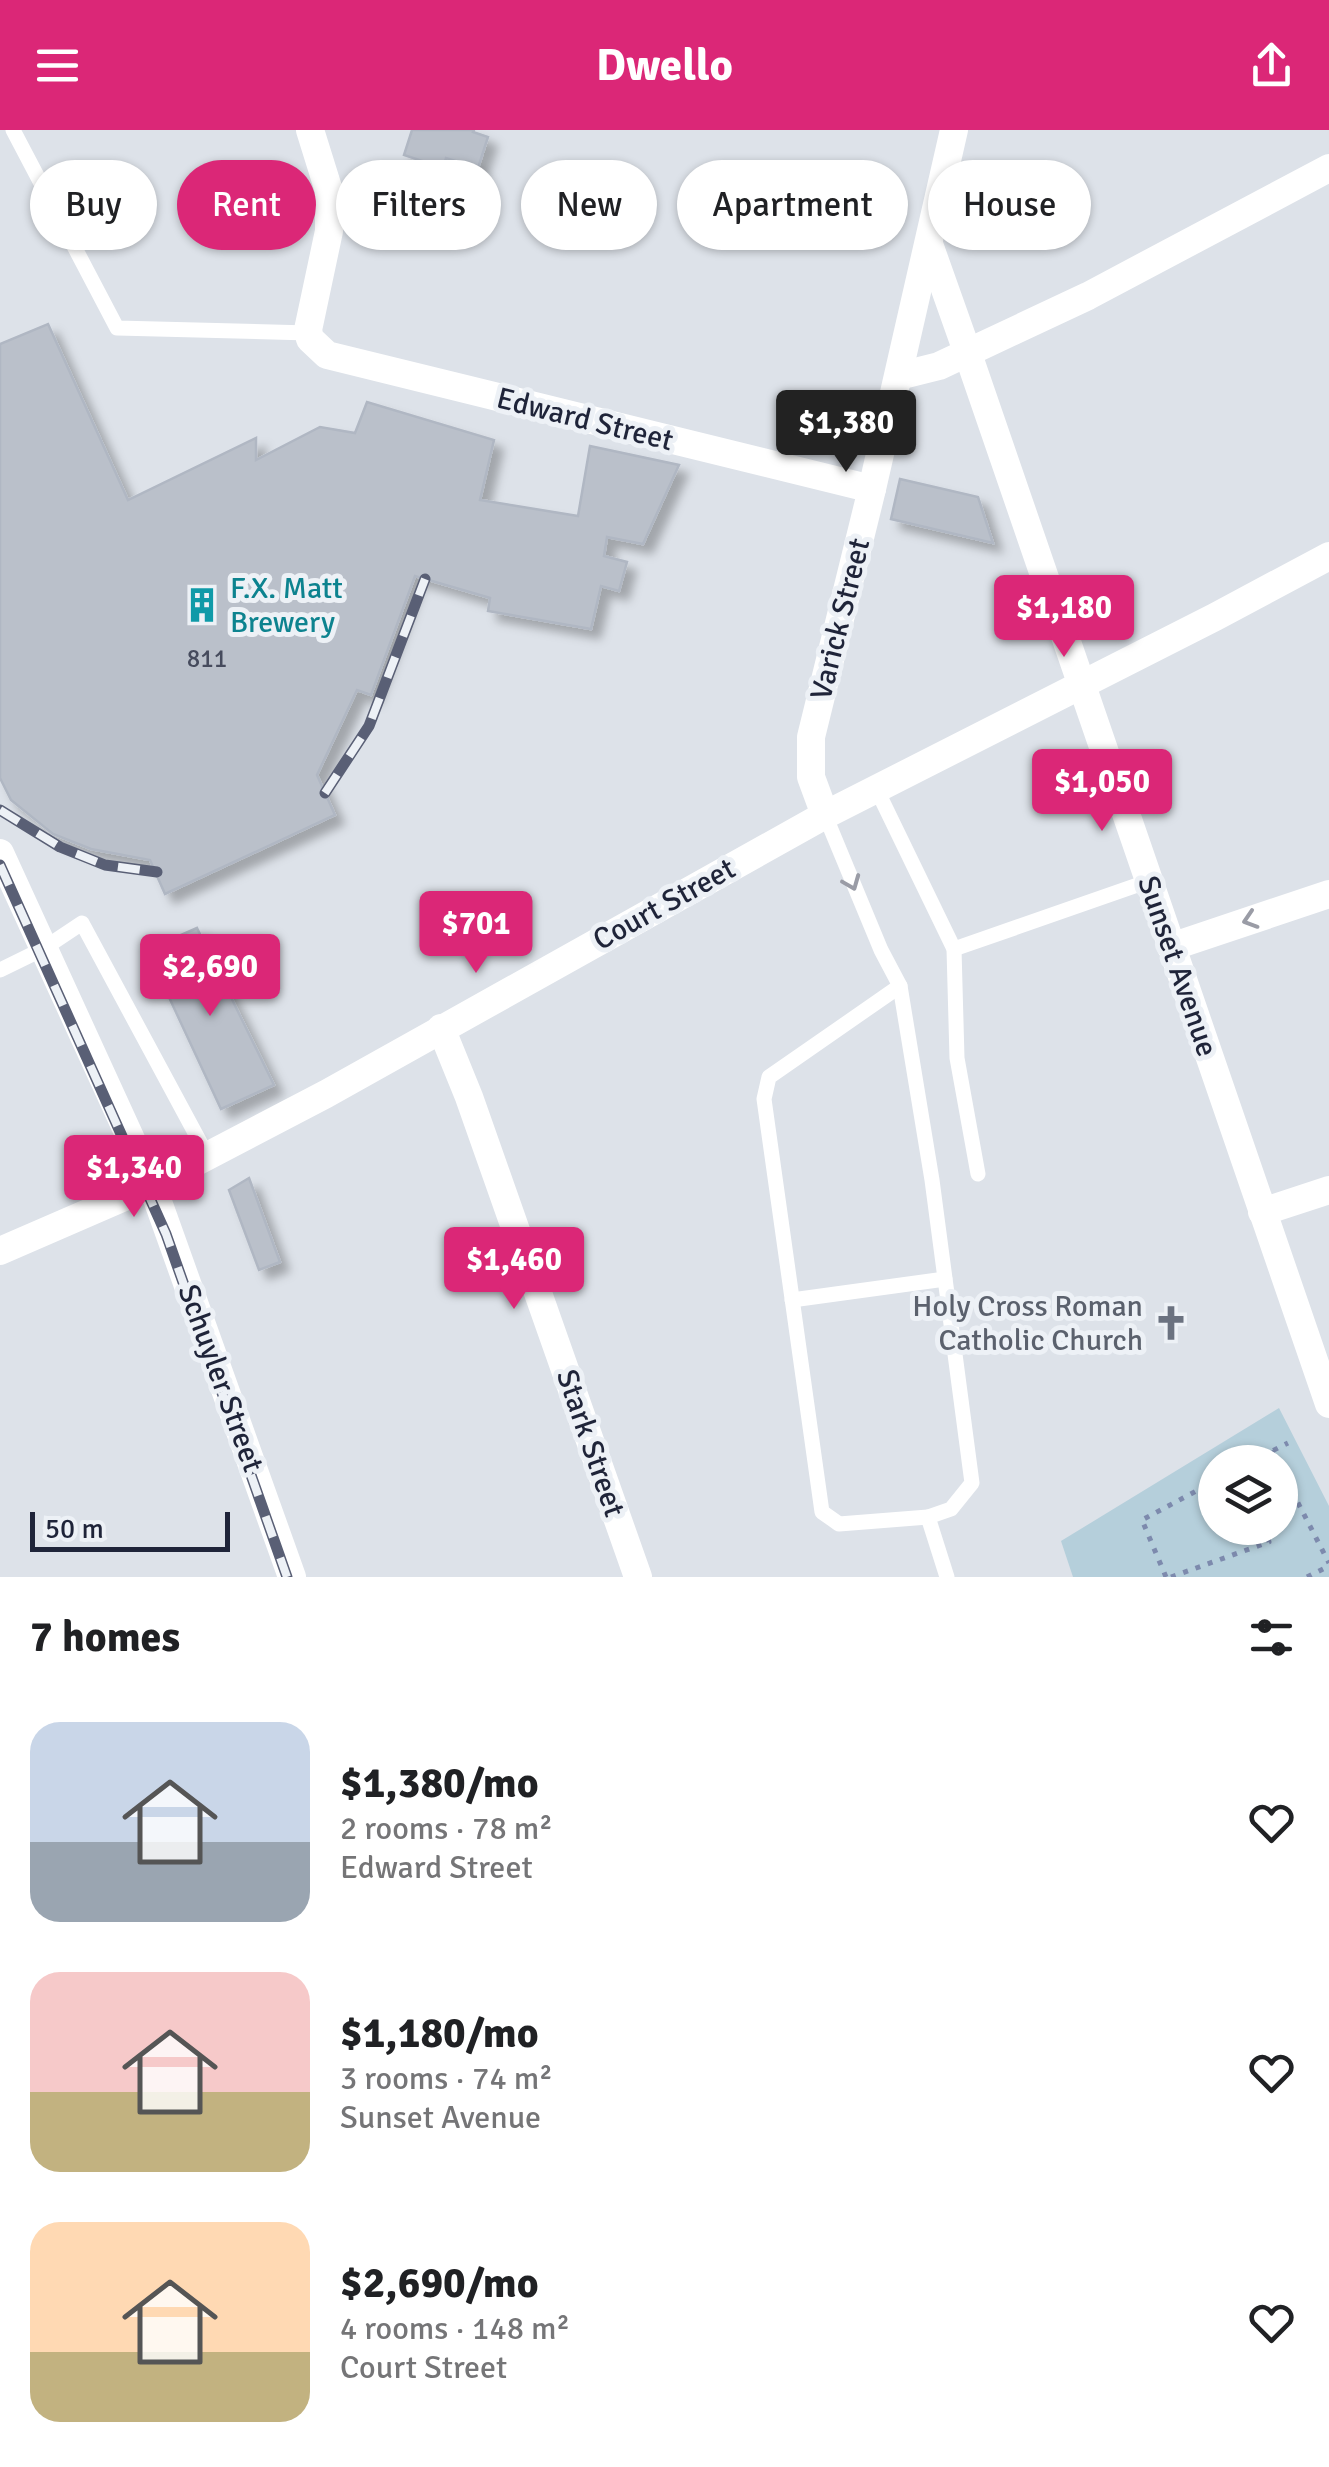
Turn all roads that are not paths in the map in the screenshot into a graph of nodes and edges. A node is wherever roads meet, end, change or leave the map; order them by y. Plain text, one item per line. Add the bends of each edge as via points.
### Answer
1 (13, 130) edge
2 (310, 130) edge
3 (954, 130) edge
4 (947, 160) edge
5 (1329, 168) edge
6 (928, 244) edge
7 (930, 250) edge
8 (309, 333) junction
9 (968, 354) junction
10 (898, 376) junction
11 (872, 489) junction
12 (1329, 556) edge
13 (1081, 684) junction
14 (876, 788) junction
15 (825, 815) junction
16 (0, 853) edge
17 (1149, 881) junction
18 (1329, 894) edge
19 (1172, 947) junction
20 (954, 948) junction
21 (44, 950) junction
22 (0, 970) edge
23 (900, 986) junction
24 (441, 1028) junction
25 (206, 1155) junction
26 (978, 1174) dead end
27 (152, 1185) junction
28 (1329, 1190) edge
29 (1262, 1212) junction
30 (0, 1252) edge
31 (945, 1279) junction
32 (792, 1300) junction
33 (1329, 1404) edge
34 (928, 1517) junction
35 (292, 1577) edge
36 (638, 1577) edge
37 (947, 1577) edge

1 - 8 lane via 117,328
2 - 8 street via 329,191 329,231
3 - 4 street, Varick Street
5 - 9 street
6 - 10 street, Varick Street
7 - 9 street, Sunset Avenue
8 - 11 street, Edward Street via 327,355
9 - 10 street
9 - 13 street, Sunset Avenue
10 - 11 street, Varick Street
11 - 15 street, Varick Street via 811,738 811,777
12 - 13 street, Court Street
13 - 14 street, Court Street
13 - 17 street, Sunset Avenue
14 - 15 street, Court Street
14 - 20 lane
15 -> 23 lane
15 - 24 street, Court Street
16 - 21 street, Schuyler Street
17 - 19 street, Sunset Avenue
17 - 20 lane
18 -> 19 street
19 - 29 street, Sunset Avenue
20 - 26 lane via 957,1058
21 - 22 lane
21 - 25 lane via 82,923
21 - 27 street, Schuyler Street
23 - 31 lane
23 - 32 lane via 769,1076 764,1099
24 - 25 street, Court Street
24 - 36 street, Stark Street
25 - 27 street, Court Street
27 - 30 street, Court Street
27 - 35 street, Schuyler Street
28 - 29 street
29 - 33 street, Sunset Avenue
31 - 32 lane
31 - 34 lane via 972,1483 951,1509
32 - 34 lane via 822,1512 838,1524
34 - 37 lane

